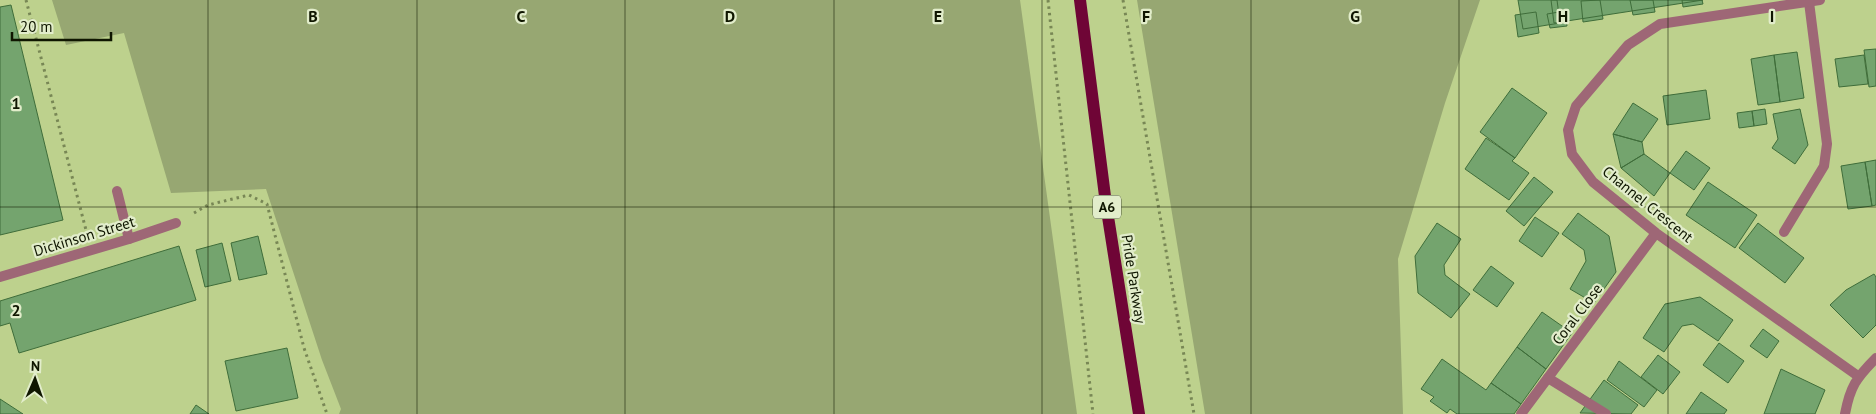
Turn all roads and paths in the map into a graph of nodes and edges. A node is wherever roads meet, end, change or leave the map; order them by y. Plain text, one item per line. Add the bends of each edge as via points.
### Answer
1 (26, 0) edge
2 (1048, 0) edge
3 (1080, 0) edge
4 (1123, 0) edge
5 (1820, 0) edge
6 (1809, 2) junction
7 (117, 191) dead end
8 (176, 222) joint
9 (1784, 232) dead end
10 (1656, 233) junction
11 (129, 239) junction
12 (92, 250) junction
13 (0, 277) edge
14 (1876, 358) edge
15 (1858, 376) junction
16 (1548, 378) junction
17 (327, 414) edge
18 (1093, 414) edge
19 (1139, 414) edge
20 (1194, 414) edge
21 (1521, 414) edge
22 (1606, 414) edge
23 (1845, 414) edge

1 - 12 path
2 - 18 path
3 - 19 main road, Pride Parkway / A6 via 1106,204
4 - 20 path
5 - 6 street, Channel Crescent
6 - 9 street via 1827,144 1824,166
6 - 10 street, Channel Crescent via 1660,24 1628,45 1576,106 1568,130 1572,154 1593,182
7 - 11 street
8 - 11 street, Dickinson Street
8 - 17 path via 208,205 249,195 267,204 304,348
10 - 15 street, Channel Crescent
10 - 16 street, Coral Close
11 - 12 street, Dickinson Street
12 - 13 street, Dickinson Street
14 - 15 street
15 - 23 street via 1849,391
16 - 21 street, Coral Close
16 - 22 street

